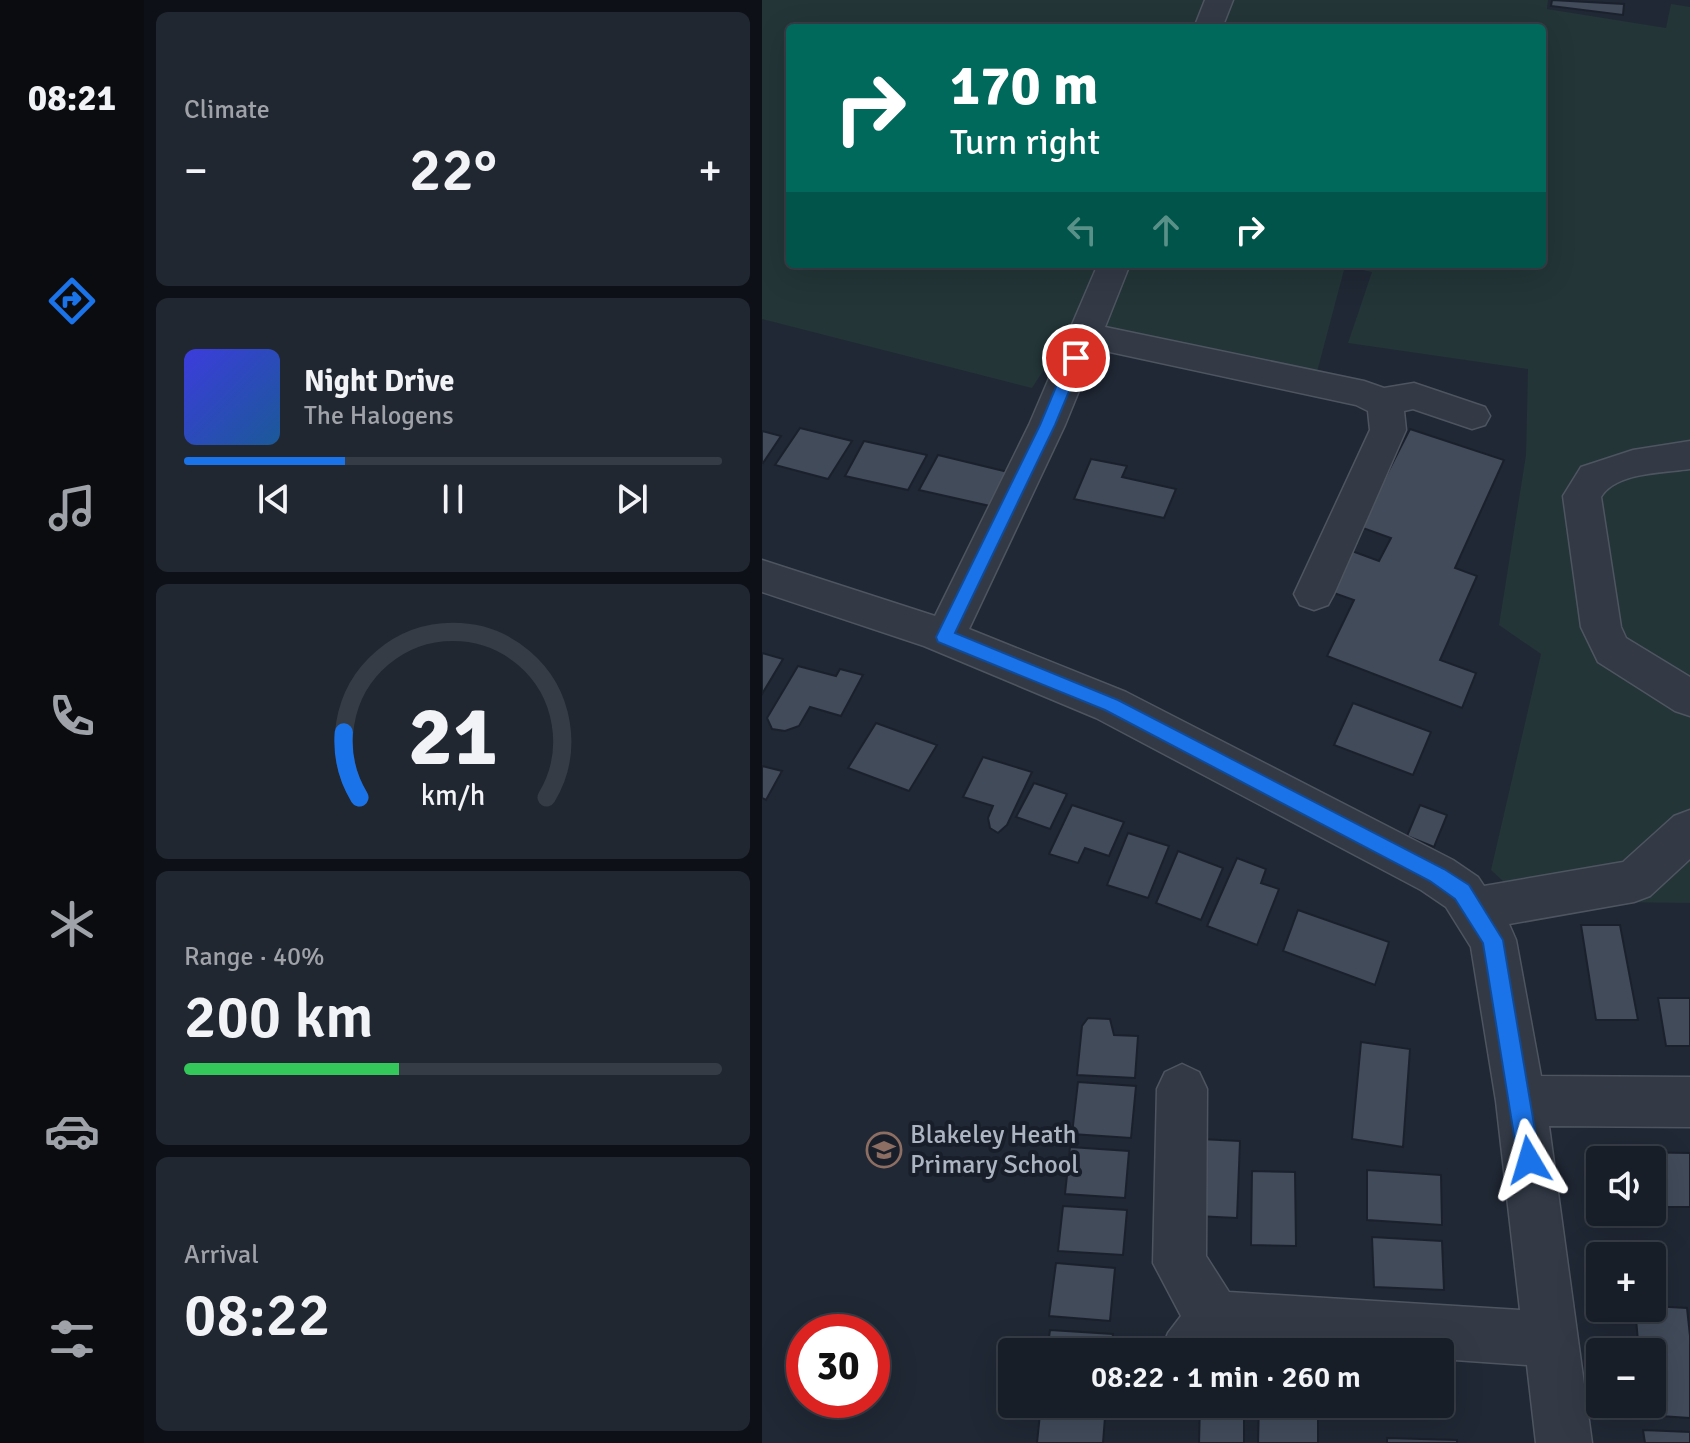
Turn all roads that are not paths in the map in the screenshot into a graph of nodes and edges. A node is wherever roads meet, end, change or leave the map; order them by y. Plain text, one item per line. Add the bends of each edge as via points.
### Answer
1 (1219, 0) edge
2 (1210, 24) edge
3 (1112, 268) edge
4 (1085, 335) junction
5 (1381, 402) junction
6 (1472, 416) dead end
7 (1690, 455) edge
8 (762, 576) edge
9 (1314, 594) dead end
10 (945, 637) junction
11 (1690, 698) edge
12 (1690, 830) edge
13 (1473, 909) junction
14 (1182, 1089) dead end
15 (1521, 1101) junction
16 (1690, 1102) edge
17 (1200, 1335) edge
18 (1551, 1339) junction
19 (1564, 1443) edge

1 - 2 street
3 - 4 street
4 - 5 street via 1364,394
4 - 10 street
5 - 6 street via 1414,396
5 - 9 street via 1389,415 1388,430
7 - 11 street via 1594,477 1582,496 1601,627 1612,650
8 - 10 street
10 - 13 street via 1111,705 1437,875 1462,892
12 - 13 street via 1634,881
13 - 15 street via 1493,940
14 - 17 street via 1179,1263
15 - 16 street
15 - 18 street
17 - 18 street
18 - 19 street

